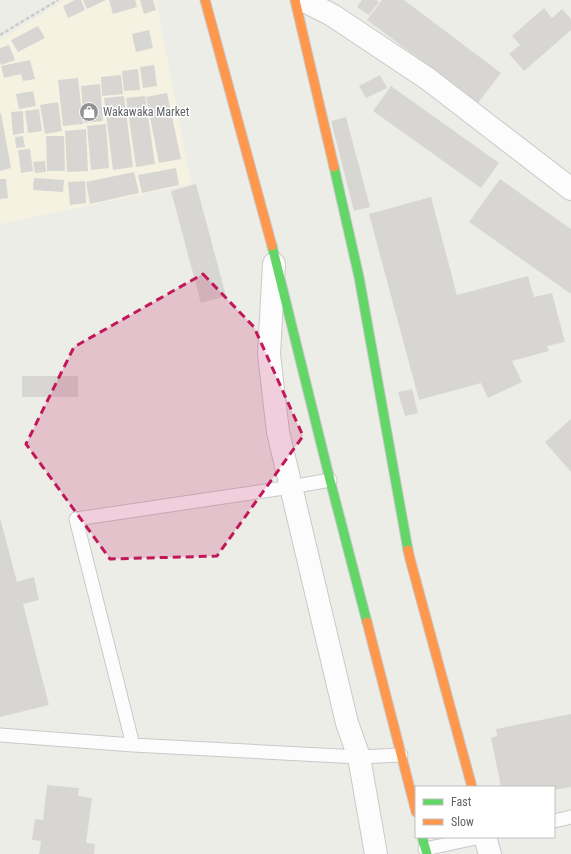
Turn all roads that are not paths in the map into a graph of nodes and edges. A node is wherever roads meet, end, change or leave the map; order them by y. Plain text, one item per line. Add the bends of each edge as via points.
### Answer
1 (205, 0) edge
2 (295, 0) edge
3 (302, 0) edge
4 (571, 189) edge
5 (275, 257) junction
6 (330, 480) junction
7 (291, 487) junction
8 (0, 735) edge
9 (133, 745) junction
10 (401, 755) junction
11 (359, 757) junction
12 (472, 786) edge
13 (415, 808) edge
14 (571, 817) edge
15 (555, 821) edge
16 (474, 838) edge
17 (485, 838) edge
18 (425, 847) edge
19 (376, 854) edge
20 (490, 854) edge

1 - 5 main road
2 - 12 main road via 359,277 410,559
3 - 4 street via 332,15 428,79
5 - 6 main road
5 - 7 street via 269,354 278,432
6 - 7 lane
6 - 10 main road
7 - 9 lane via 76,519
7 - 11 street via 347,722
8 - 9 lane
9 - 11 lane
10 - 11 lane
10 - 13 main road
11 - 19 street
14 - 15 lane
16 - 18 lane
17 - 20 street

